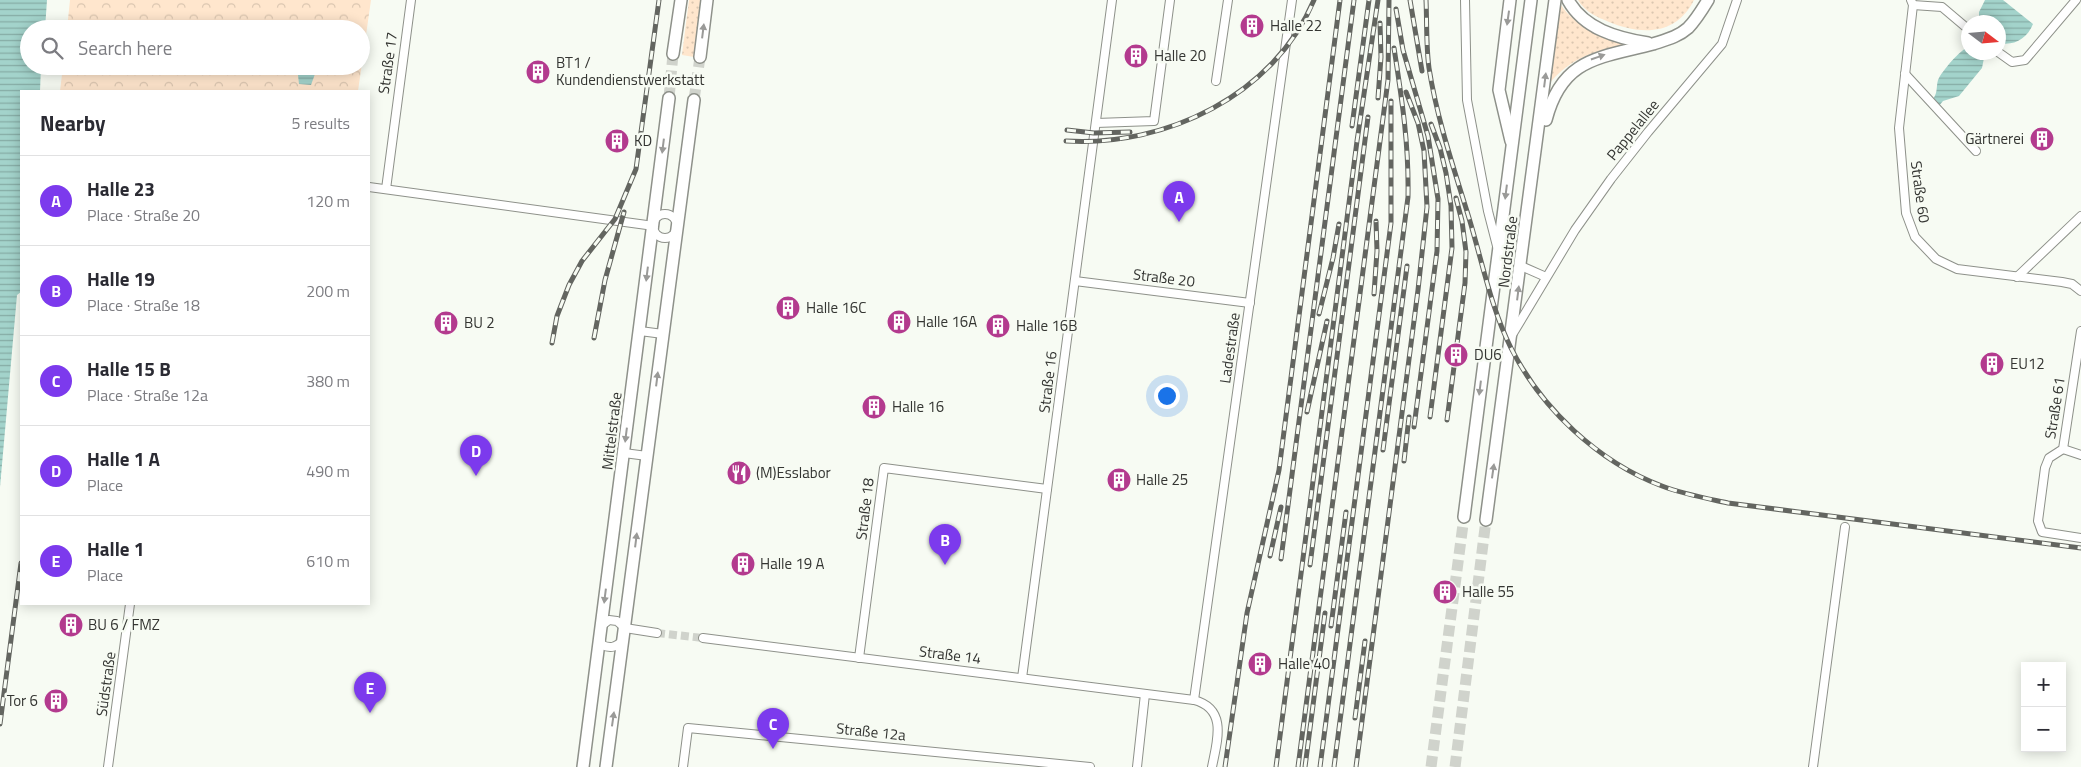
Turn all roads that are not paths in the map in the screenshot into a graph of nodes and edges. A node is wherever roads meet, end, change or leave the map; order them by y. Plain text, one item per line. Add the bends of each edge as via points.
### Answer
1 (411, 0) edge
2 (681, 0) edge
3 (707, 0) edge
4 (1112, 0) edge
5 (1170, 0) edge
6 (1228, 0) edge
7 (1292, 0) edge
8 (1465, 0) edge
9 (1510, 0) edge
10 (1531, 0) edge
11 (1555, 0) edge
12 (1568, 0) edge
13 (1708, 0) edge
14 (1737, 0) edge
15 (2076, 0) edge
16 (1912, 2) edge
17 (1961, 23) edge
18 (1652, 44) junction
19 (674, 54) tunnel mouth
20 (700, 58) tunnel mouth
21 (2006, 58) edge
22 (1905, 74) junction
23 (1216, 81) dead end
24 (669, 98) tunnel mouth
25 (694, 100) tunnel mouth
26 (1096, 123) junction
27 (1512, 144) junction
28 (1976, 151) dead end
29 (1534, 169) junction
30 (370, 187) edge
31 (386, 189) junction
32 (2081, 216) edge
33 (654, 226) junction
34 (677, 226) junction
35 (1498, 250) junction
36 (1521, 266) junction
37 (1546, 277) junction
38 (2017, 277) junction
39 (1075, 281) junction
40 (2081, 290) edge
41 (1250, 303) junction
42 (640, 331) junction
43 (2081, 331) edge
44 (663, 334) junction
45 (1512, 335) junction
46 (2063, 449) junction
47 (624, 454) junction
48 (2081, 455) edge
49 (647, 456) junction
50 (1048, 489) junction
51 (1466, 505) junction
52 (1488, 507) junction
53 (1464, 517) tunnel mouth
54 (1486, 520) tunnel mouth
55 (1844, 527) dead end
56 (2081, 538) edge
57 (130, 605) edge
58 (601, 626) junction
59 (624, 628) junction
60 (658, 632) tunnel mouth
61 (600, 638) junction
62 (703, 638) tunnel mouth
63 (623, 641) junction
64 (859, 658) junction
65 (1022, 678) junction
66 (1145, 694) junction
67 (1194, 700) junction
68 (108, 767) edge
69 (583, 767) edge
70 (606, 767) edge
71 (683, 767) edge
72 (1090, 767) edge
73 (1137, 767) edge
74 (1212, 767) edge
75 (1813, 767) edge

1 - 31 street, Straße 17
2 - 19 street
20 -> 3 street
4 - 26 street, Straße 16
5 - 26 street via 1154,121
6 - 23 street
7 - 41 street, Ladestraße
8 - 35 street via 1467,100
9 -> 27 street via 1499,90
10 - 27 street, Nordstraße
29 -> 11 street, Nordstraße
12 - 18 street via 1590,24 1624,38
13 - 18 street via 1687,28
14 - 37 street, Pappelallee via 1722,44 1611,180
15 - 21 street via 2025,60 2012,62
16 - 17 street via 1942,7
16 - 22 street, Straße 60
29 -> 18 street via 1550,106 1555,93 1570,74 1590,60
22 - 28 street
22 - 38 street, Straße 60 via 1899,128 1906,213 1915,238 1946,265
24 -> 33 street, Mittelstraße
25 - 34 street
26 - 39 street, Straße 16
27 -> 35 street, Nordstraße
29 - 36 street, Nordstraße
30 - 31 street
31 - 33 street
32 - 38 street
33 - 34 street via 656,233 664,238 673,235
33 - 34 street via 658,216 667,214 675,219
33 -> 42 street, Mittelstraße
34 - 44 street
35 -> 51 street, Nordstraße
36 - 37 street
45 -> 36 street, Nordstraße
37 - 45 street, Pappelallee
38 - 40 street, Straße 60 via 2072,284
39 - 41 street, Straße 20
39 - 50 street, Straße 16
41 - 67 street, Ladestraße
42 - 44 street
42 -> 47 street, Mittelstraße
43 - 46 street, Straße 61
49 -> 44 street
52 -> 45 street, Nordstraße
46 - 48 street
46 - 56 street, Straße 61 via 2049,458 2045,468 2038,521 2042,532
47 - 49 street
47 -> 58 street, Mittelstraße
59 -> 49 street
50 - 64 street, Straße 18 via 884,468
50 - 65 street, Straße 16
51 - 52 street
51 - 53 street, Nordstraße
52 - 54 street, Nordstraße
55 - 75 street
57 - 68 street, Südstraße
58 - 59 street via 617,620
58 - 61 street, Mittelstraße
59 - 60 street
59 - 63 street
61 - 63 street via 608,647 615,647
61 - 69 street, Mittelstraße
62 - 64 street, Straße 14
70 -> 63 street
64 - 65 street, Straße 14
65 - 66 street, Straße 14
66 - 67 street, Straße 14
66 - 73 street
67 - 74 street via 1206,703 1215,712 1218,730
71 - 72 street, Straße 12a via 688,728

